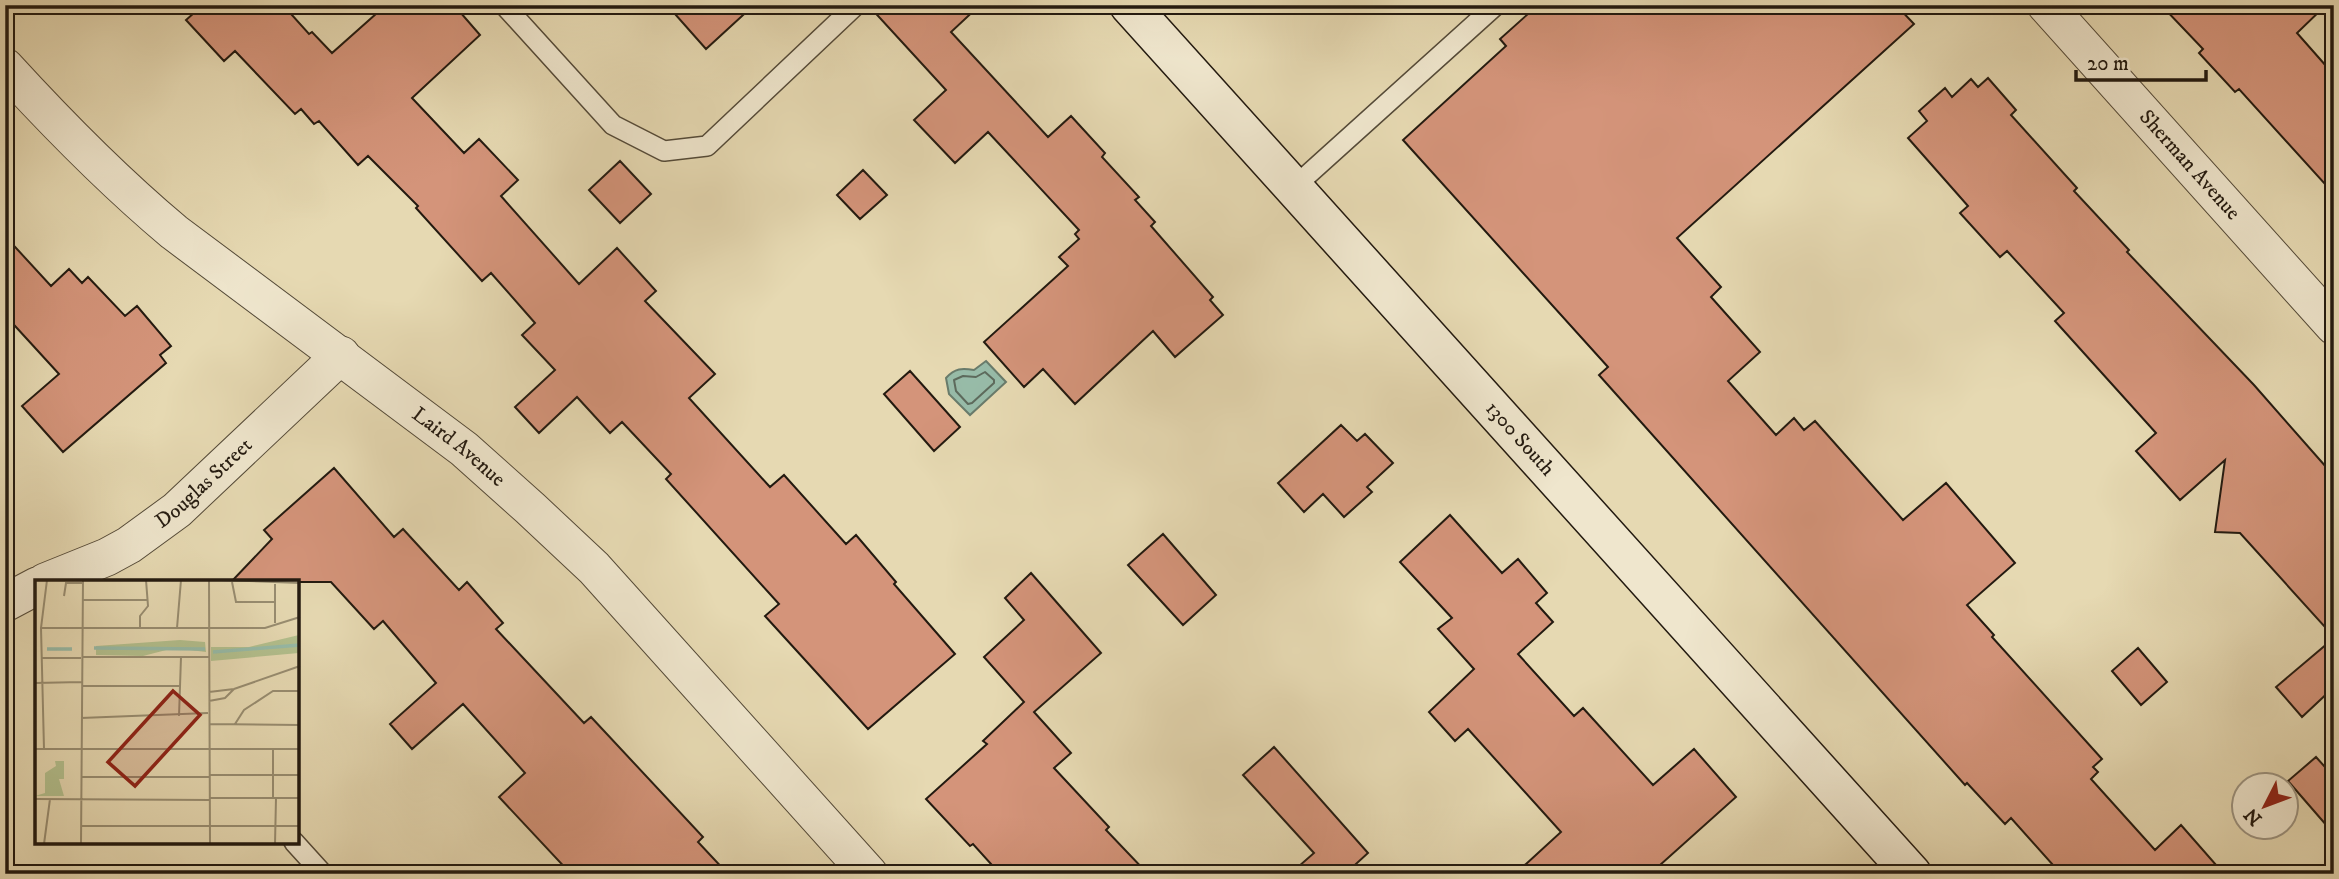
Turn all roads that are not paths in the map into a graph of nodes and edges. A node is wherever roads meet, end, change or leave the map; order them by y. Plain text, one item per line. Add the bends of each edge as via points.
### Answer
1 (503, 5) edge
2 (856, 5) edge
3 (1129, 5) edge
4 (1496, 5) edge
5 (2046, 5) edge
6 (5, 67) edge
7 (1293, 188) junction
8 (2334, 326) edge
9 (341, 355) junction
10 (51, 580) edge
11 (35, 588) edge
12 (5, 603) edge
13 (296, 844) edge
14 (323, 874) edge
15 (869, 874) edge
16 (1912, 874) edge

1 - 2 lane via 612,125 664,151 707,146
3 - 7 street, 1300 South
4 - 7 lane
5 - 8 street, Sherman Avenue
6 - 9 street, Laird Avenue via 139,203
7 - 16 street, 1300 South
9 - 10 street, Douglas Street via 152,530 107,557
9 - 15 street, Laird Avenue via 464,449 594,568
11 - 12 street, Douglas Street
13 - 14 lane

